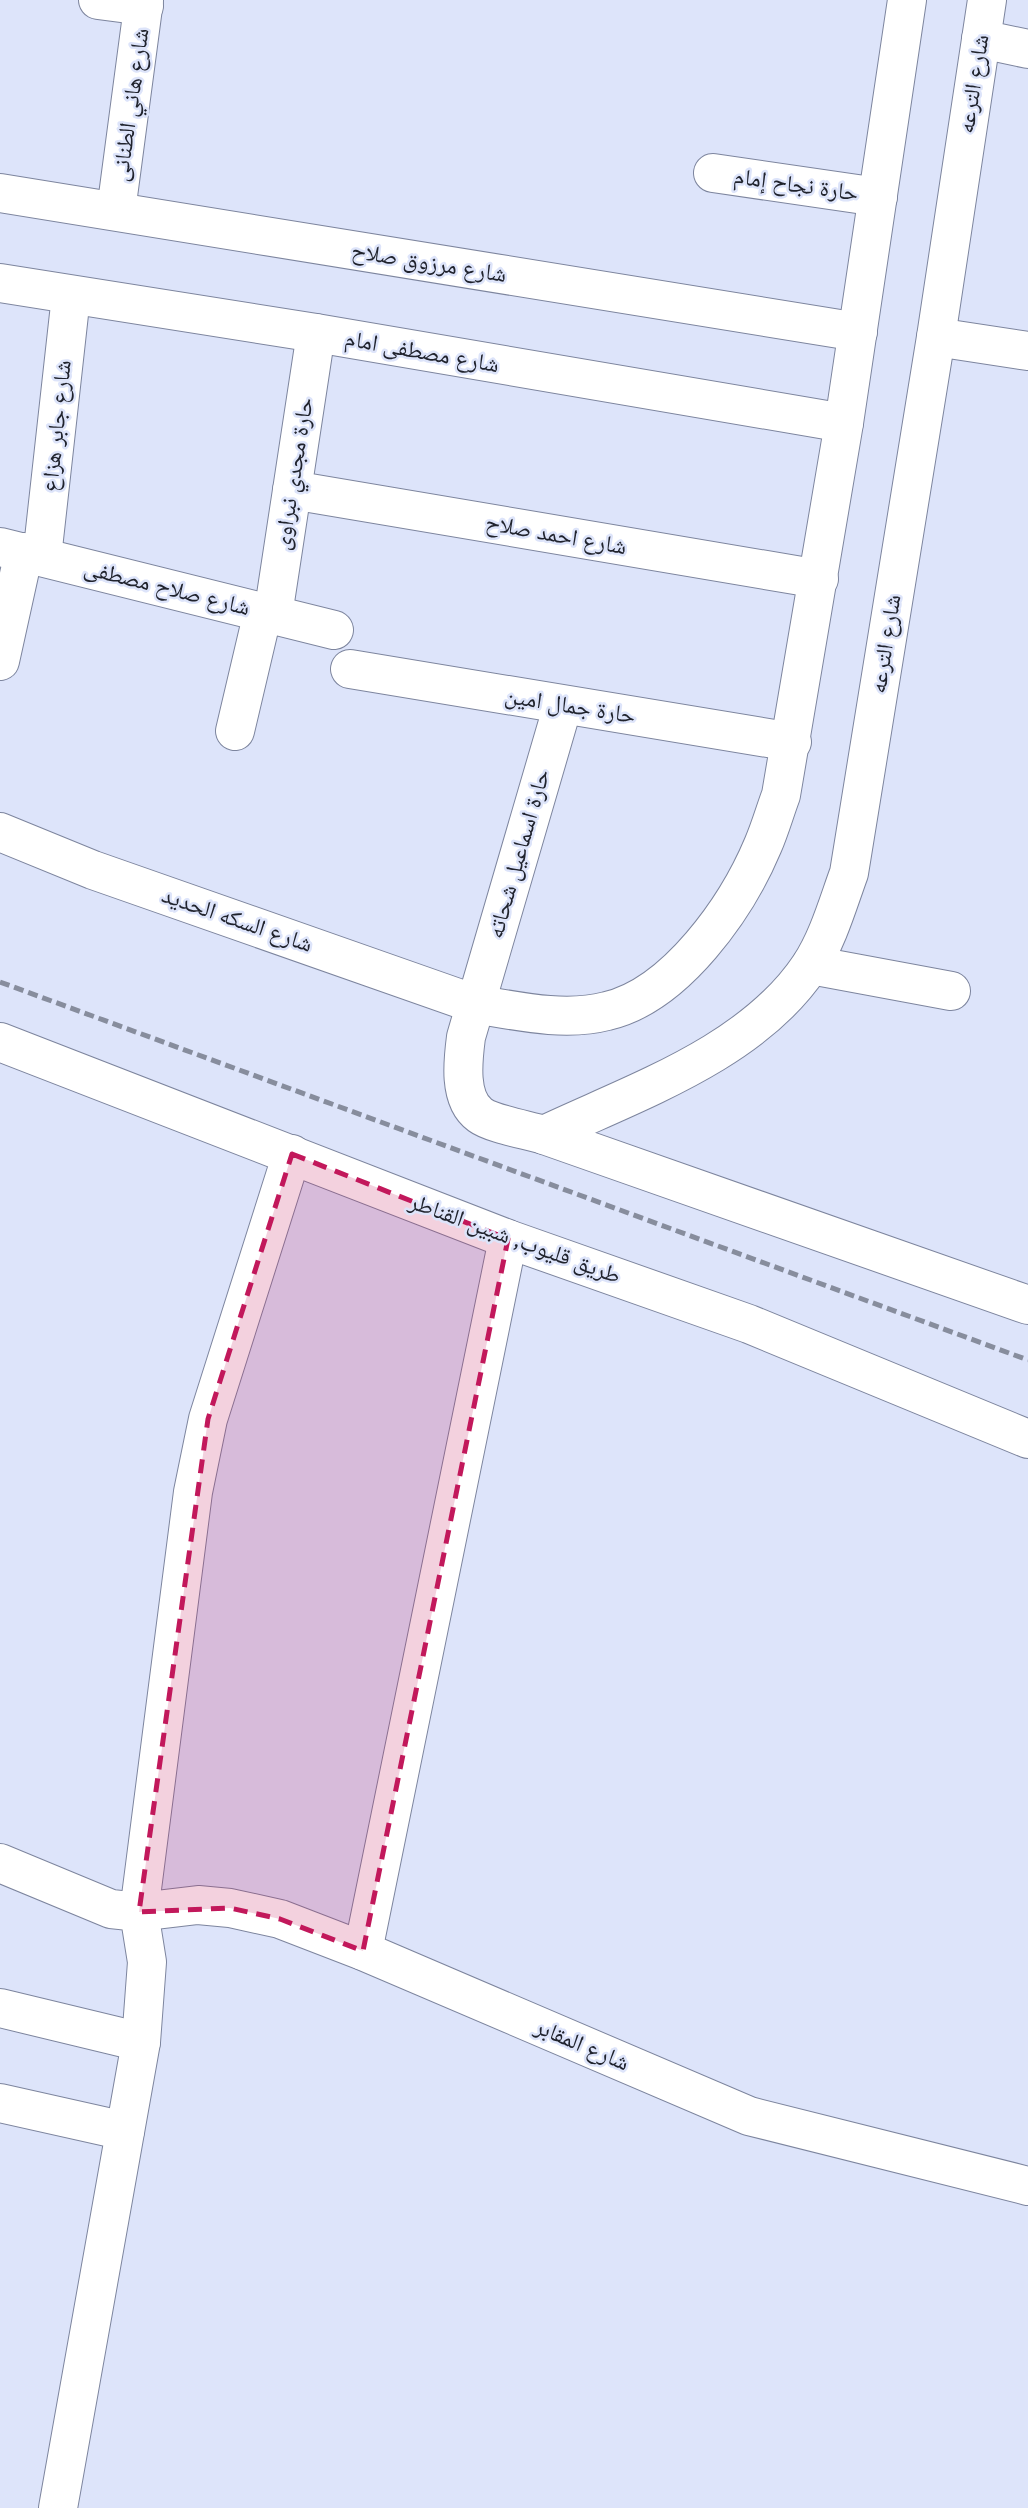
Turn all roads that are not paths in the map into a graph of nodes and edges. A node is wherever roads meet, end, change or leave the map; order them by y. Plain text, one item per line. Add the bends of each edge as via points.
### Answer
1 (98, 0) edge
2 (908, 0) edge
3 (987, 0) edge
4 (144, 3) edge
5 (981, 39) junction
6 (1028, 49) edge
7 (713, 173) dead end
8 (0, 193) edge
9 (878, 197) junction
10 (116, 211) junction
11 (0, 283) edge
12 (71, 296) junction
13 (858, 332) junction
14 (316, 334) junction
15 (936, 337) junction
16 (1028, 351) edge
17 (844, 423) junction
18 (292, 490) junction
19 (22, 552) edge
20 (819, 579) junction
21 (268, 613) junction
22 (334, 630) dead end
23 (0, 661) edge
24 (349, 669) dead end
25 (563, 705) junction
26 (235, 731) dead end
27 (792, 742) junction
28 (0, 832) edge
29 (811, 965) junction
30 (951, 991) dead end
31 (475, 1004) junction
32 (0, 1042) edge
33 (544, 1135) junction
34 (292, 1154) junction
35 (508, 1238) junction
36 (1028, 1305) edge
37 (1028, 1439) edge
38 (0, 1863) edge
39 (139, 1912) junction
40 (363, 1951) junction
41 (0, 2008) edge
42 (141, 2042) junction
43 (0, 2103) edge
44 (125, 2131) junction
45 (1028, 2186) edge
46 (58, 2508) edge

1 - 4 street
2 - 9 street
3 - 5 street, شارع الترعه
4 - 10 street, شارع هاني الطنانى
5 - 6 street
5 - 15 street, شارع الترعه
7 - 9 street, حارة نجاح إمام
8 - 10 street, شارع مرزوق صلاح
9 - 13 street
10 - 13 street, شارع مرزوق صلاح
11 - 12 street, شارع مصطفى امام
12 - 14 street, شارع مصطفى امام
12 - 19 street, شارع جابر هزاع
13 - 17 street
14 - 17 street, شارع مصطفى امام
14 - 18 street, حارة مجدي نبراوى
15 - 16 street
15 - 29 street, شارع الترعه via 849,873
17 - 20 street
18 - 20 street, شارع احمد صلاح
18 - 21 street, حارة مجدي نبراوى
19 - 21 street, شارع صلاح مصطفى
19 - 23 street, شارع جابر هزاع
20 - 27 street
21 - 22 street, شارع صلاح مصطفى
21 - 26 street, حارة مجدي نبراوى
24 - 25 street, حارة جمال امين
25 - 27 street, حارة جمال امين
25 - 31 street, حارة اسماعيل شحاته
27 - 31 street via 781,795 763,846 707,937 670,976 641,999 607,1012 533,1014
28 - 31 street, شارع السكه الحديد via 93,870
29 - 30 street
29 - 33 street, شارع الترعه via 773,1008 723,1048
31 - 33 street, حارة اسماعيل شحاته via 463,1062 471,1107 482,1117
32 - 34 street, طريق قليوب, شبين القناطر
33 - 36 street, حارة اسماعيل شحاته
34 - 35 street, طريق قليوب, شبين القناطر
34 - 39 street via 208,1419 193,1492
35 - 37 street, طريق قليوب, شبين القناطر via 749,1324
35 - 40 street
38 - 39 street, شارع المقابر via 111,1909
39 - 40 street, شارع المقابر via 198,1905 230,1908 280,1919
39 - 42 street via 147,1962
40 - 45 street, شارع المقابر via 749,2116
41 - 42 street
42 - 44 street
43 - 44 street
44 - 46 street

